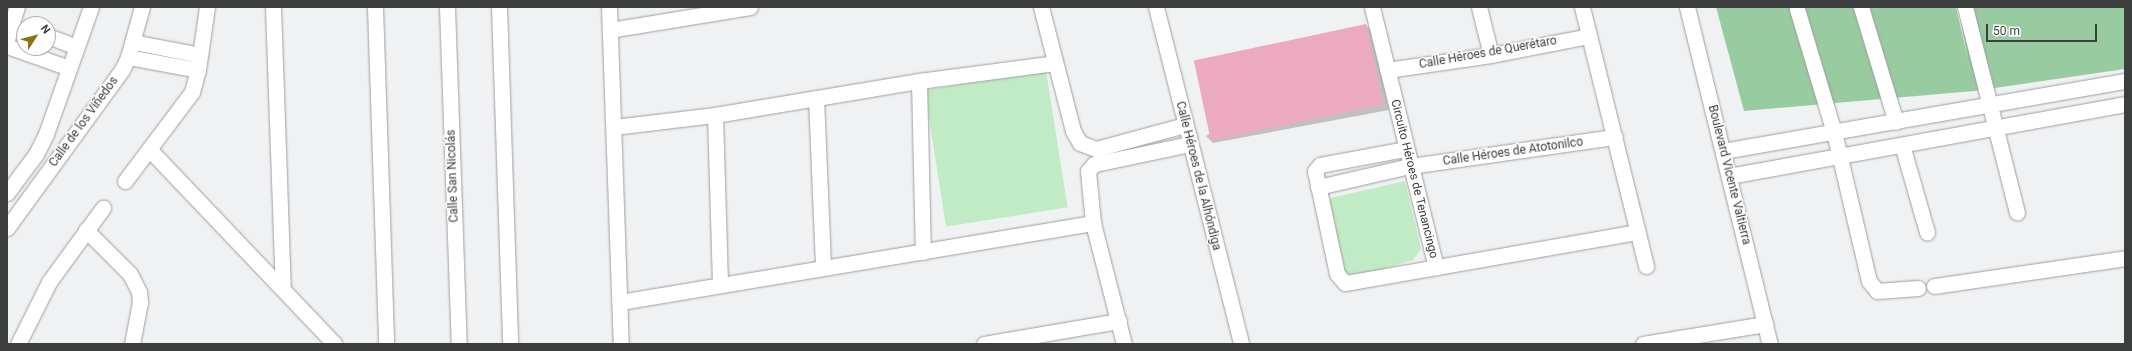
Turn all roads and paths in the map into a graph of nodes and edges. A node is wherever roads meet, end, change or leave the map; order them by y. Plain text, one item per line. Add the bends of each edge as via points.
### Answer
1 (91, 7) edge
2 (142, 7) edge
3 (207, 7) edge
4 (273, 7) edge
5 (375, 7) edge
6 (447, 7) edge
7 (499, 7) edge
8 (609, 7) edge
9 (750, 7) edge
10 (1041, 7) edge
11 (1156, 7) edge
12 (1372, 7) edge
13 (1479, 7) edge
14 (1582, 7) edge
15 (1687, 7) edge
16 (1862, 7) edge
17 (1965, 7) edge
18 (1797, 9) dead end
19 (16, 28) edge
20 (610, 30) junction
21 (1589, 36) junction
22 (7, 39) edge
23 (56, 39) edge
24 (7, 46) edge
25 (76, 47) junction
26 (130, 50) junction
27 (200, 55) junction
28 (1491, 55) junction
29 (1055, 63) junction
30 (69, 68) junction
31 (198, 70) junction
32 (1387, 70) junction
33 (919, 81) junction
34 (2125, 81) edge
35 (816, 98) junction
36 (1990, 104) junction
37 (2125, 104) edge
38 (715, 115) junction
39 (1896, 122) junction
40 (1185, 125) junction
41 (614, 127) junction
42 (1994, 128) junction
43 (1834, 132) junction
44 (1615, 137) junction
45 (1190, 144) junction
46 (1902, 145) junction
47 (149, 149) junction
48 (1406, 149) junction
49 (1724, 151) junction
50 (36, 154) junction
51 (1838, 157) junction
52 (53, 166) junction
53 (1410, 166) junction
54 (1729, 176) junction
55 (125, 181) dead end
56 (1318, 187) junction
57 (7, 193) edge
58 (103, 208) dead end
59 (2017, 213) dead end
60 (1094, 223) junction
61 (7, 228) edge
62 (86, 230) junction
63 (1638, 232) junction
64 (1927, 232) dead end
65 (923, 252) junction
66 (2125, 258) edge
67 (1646, 266) dead end
68 (1436, 267) junction
69 (823, 268) junction
70 (720, 284) junction
71 (1934, 286) dead end
72 (283, 287) junction
73 (1918, 288) dead end
74 (620, 302) junction
75 (1119, 321) junction
76 (1765, 324) junction
77 (18, 344) edge
78 (132, 344) edge
79 (335, 344) edge
80 (386, 344) edge
81 (459, 344) edge
82 (510, 344) edge
83 (621, 344) edge
84 (984, 344) edge
85 (1124, 344) edge
86 (1241, 344) edge
87 (1643, 344) edge
88 (1770, 344) edge

1 - 25 street, Calle de los Viñedos
2 - 26 street, Calle de los Viñedos
3 - 27 street
4 - 72 street
5 - 80 street
6 - 81 street, Calle San Nicolás
7 - 82 street
8 - 20 street
9 - 20 street
10 - 29 street
11 - 40 street, Calle Héroes de la Alhóndiga
12 - 32 street, Circuito Héroes de Tenancingo
13 - 28 street
14 - 21 street
15 - 49 street, Boulevard Vicente Valtierra
16 - 39 street
17 - 36 street
18 - 43 street
19 - 22 street
20 - 41 street
21 - 28 street, Calle Héroes de Querétaro
21 - 44 street
23 - 25 street
24 - 30 street
25 - 30 street, Calle de los Viñedos
26 - 27 street
26 - 31 street
26 - 52 street, Calle de los Viñedos via 106,95
27 - 31 street
28 - 32 street, Calle Héroes de Querétaro
29 - 33 street
29 - 40 street via 1076,137 1086,147 1096,149
30 - 50 street, Calle de los Viñedos
31 - 47 street via 192,92
32 - 48 street, Circuito Héroes de Tenancingo
33 - 35 street
33 - 65 street
34 - 36 street
35 - 38 street
35 - 69 street
36 - 39 street
36 - 42 street
37 - 42 street
38 - 41 street
38 - 70 street
39 - 43 street
40 - 45 street, Calle Héroes de la Alhóndiga
41 - 74 street
42 - 46 street
42 - 59 street
43 - 49 street
43 - 51 street
44 - 53 street, Calle Héroes de Atotonilco
44 - 63 street
45 - 60 street via 1094,164 1087,174
45 - 86 street, Calle Héroes de la Alhóndiga
46 - 51 street
46 - 64 street
47 - 55 street
47 - 72 street
48 - 53 street, Circuito Héroes de Tenancingo
48 - 56 street via 1317,167 1315,171
49 - 54 street, Boulevard Vicente Valtierra
50 - 52 street
50 - 57 street, Calle de los Viñedos
51 - 54 street
51 - 73 street via 1868,281 1877,291
52 - 61 street, Calle de los Viñedos
53 - 56 street, Calle Héroes de Atotonilco
53 - 68 street, Circuito Héroes de Tenancingo
54 - 76 street, Boulevard Vicente Valtierra
56 - 68 street via 1337,274 1342,281 1354,282
58 - 62 street
60 - 65 street
60 - 75 street
62 - 77 street via 49,282
62 - 78 street via 126,269 139,292 140,302
63 - 67 street
63 - 68 street, Circuito Héroes de Tenancingo
65 - 69 street
66 - 71 street
69 - 70 street
70 - 74 street
72 - 79 street
74 - 83 street
75 - 84 street
75 - 85 street
76 - 87 street
76 - 88 street, Boulevard Vicente Valtierra

